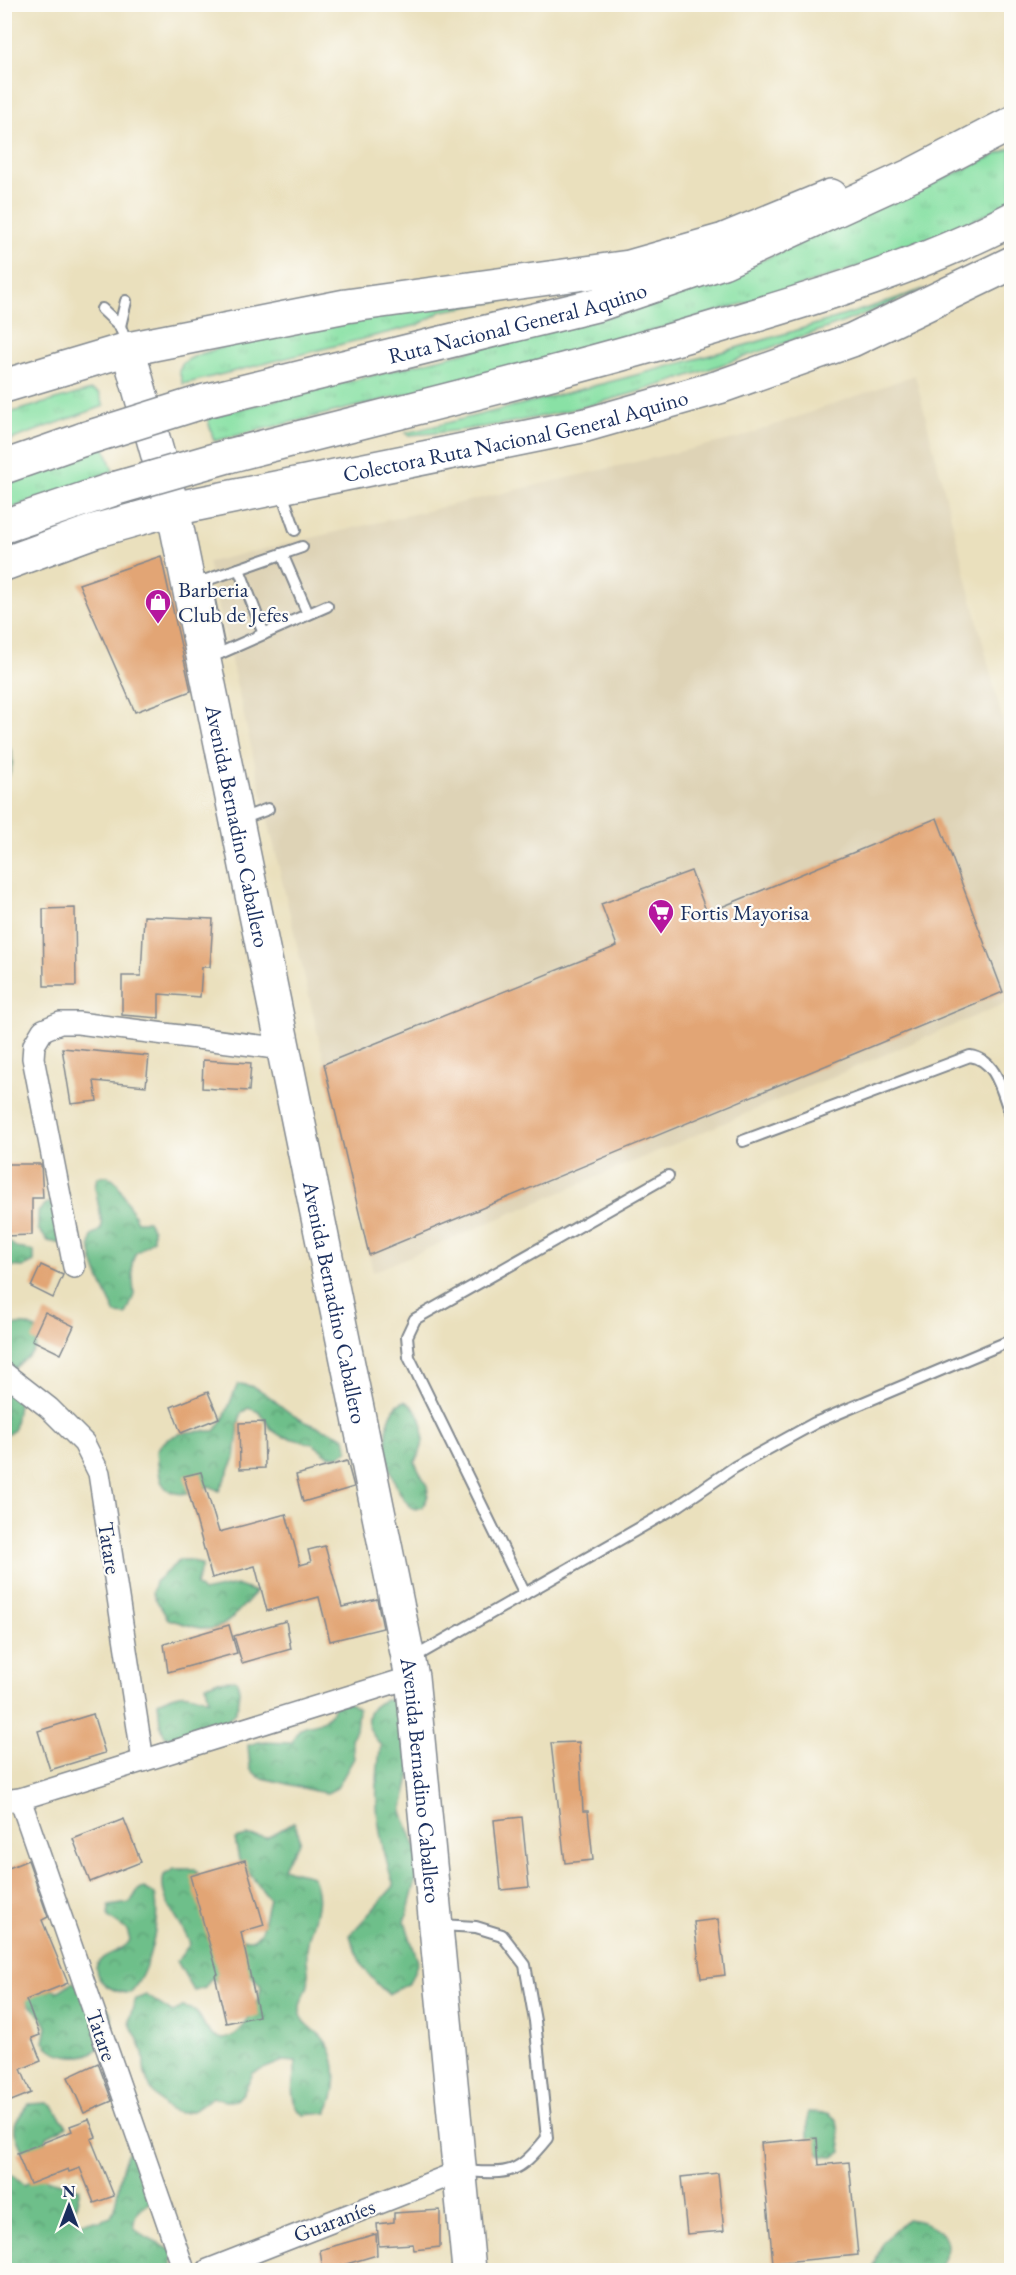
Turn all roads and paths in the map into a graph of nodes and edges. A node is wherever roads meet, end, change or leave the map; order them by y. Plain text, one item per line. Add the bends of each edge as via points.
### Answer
1 (1011, 118) edge
2 (1011, 123) edge
3 (1011, 219) edge
4 (1011, 263) edge
5 (126, 301) dead end
6 (102, 309) dead end
7 (127, 347) junction
8 (4, 386) edge
9 (4, 404) edge
10 (4, 467) edge
11 (280, 487) junction
12 (173, 509) junction
13 (4, 526) edge
14 (295, 530) dead end
15 (302, 548) dead end
16 (282, 554) junction
17 (4, 564) edge
18 (239, 569) junction
19 (197, 583) junction
20 (327, 606) dead end
21 (308, 614) junction
22 (264, 634) junction
23 (212, 657) junction
24 (268, 809) dead end
25 (236, 822) junction
26 (283, 1049) junction
27 (1011, 1118) edge
28 (743, 1141) dead end
29 (668, 1176) dead end
30 (74, 1267) dead end
31 (1011, 1340) edge
32 (4, 1373) edge
33 (525, 1594) junction
34 (411, 1668) junction
35 (143, 1761) junction
36 (12, 1800) edge
37 (437, 1924) junction
38 (461, 2171) junction
39 (245, 2263) edge
40 (184, 2271) edge
41 (208, 2271) edge
42 (469, 2271) edge

1 - 7 main road via 724,240 629,267 346,306
2 - 10 main road, Ruta Nacional General Aquino, bridge via 914,174 723,262 600,304 205,401
3 - 13 main road, bridge via 967,242 851,287 625,354 228,456
4 - 11 main road, Colectora Ruta Nacional General Aquino via 852,340 719,387 586,424
5 - 7 lane
6 - 7 lane
7 - 8 main road
7 - 9 main road
7 - 12 main road, Avenida Bernadino Caballero
11 - 12 main road, Colectora Ruta Nacional General Aquino
11 - 14 lane
12 - 17 main road, Colectora Ruta Nacional General Aquino via 94,531
12 - 19 main road, Avenida Bernadino Caballero
15 - 16 lane
16 - 18 lane
16 - 21 lane
18 - 19 lane
18 - 22 lane
19 - 23 main road, Avenida Bernadino Caballero
20 - 21 lane
21 - 22 lane
22 - 23 lane
23 - 25 main road, Avenida Bernadino Caballero
24 - 25 lane
25 - 26 main road, Avenida Bernadino Caballero
26 - 30 street via 78,1023 60,1023 43,1030 34,1045 33,1058
26 - 34 main road, Avenida Bernadino Caballero
27 - 28 lane via 991,1065 970,1056
29 - 33 lane via 415,1319 407,1336 409,1357
31 - 33 lane via 815,1423
32 - 35 street, Tatare via 50,1408 84,1443 99,1473
33 - 34 lane
34 - 35 street
34 - 37 main road, Avenida Bernadino Caballero
35 - 36 street
36 - 40 street, Tatare
37 - 38 main road, Avenida Bernadino Caballero
37 - 38 lane via 476,1927 502,1935 525,1965 546,2121 546,2138 528,2161 514,2170
38 - 39 street, Guaraníes
38 - 42 main road, Avenida Bernadino Caballero
39 - 41 street, Guaraníes

